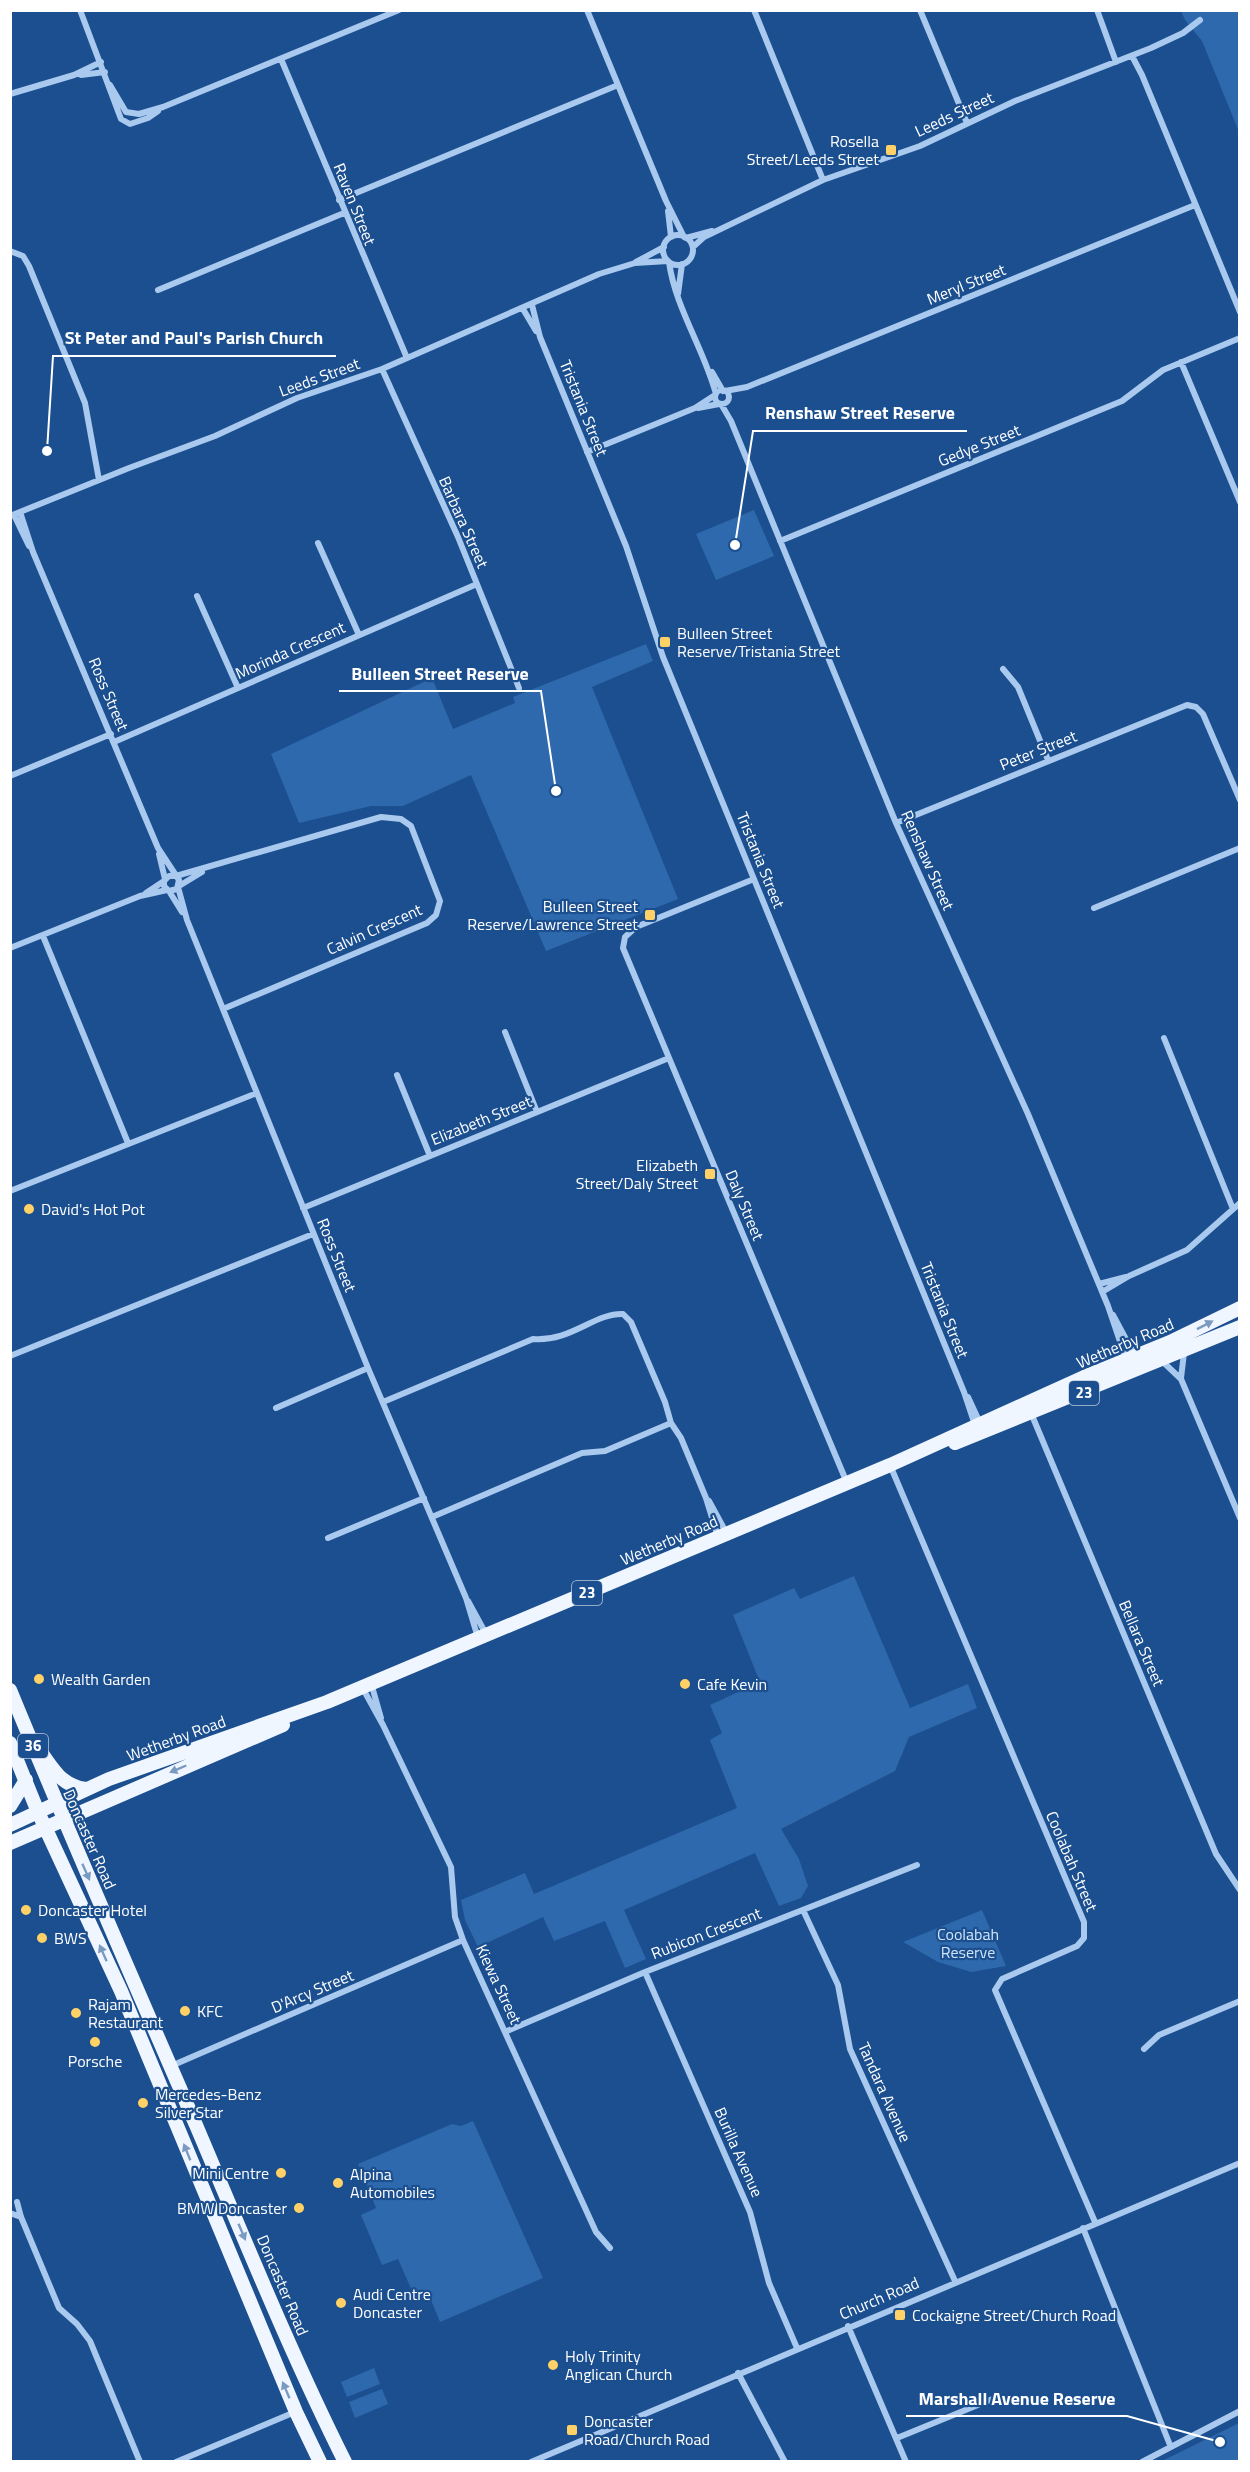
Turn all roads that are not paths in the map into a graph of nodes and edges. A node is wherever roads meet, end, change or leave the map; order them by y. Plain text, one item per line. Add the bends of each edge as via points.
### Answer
1 (80, 10) edge
2 (399, 10) edge
3 (587, 10) edge
4 (754, 10) edge
5 (920, 10) edge
6 (1098, 10) edge
7 (1200, 20) dead end
8 (1132, 56) junction
9 (281, 59) junction
10 (101, 62) junction
11 (1116, 62) junction
12 (105, 72) junction
13 (74, 75) junction
14 (110, 85) junction
15 (618, 85) junction
16 (10, 94) edge
17 (163, 107) junction
18 (967, 123) junction
19 (824, 180) junction
20 (339, 200) junction
21 (666, 201) junction
22 (1194, 205) junction
23 (344, 213) junction
24 (718, 230) junction
25 (671, 237) junction
26 (685, 237) junction
27 (664, 247) junction
28 (693, 248) junction
29 (10, 251) edge
30 (669, 261) junction
31 (635, 263) junction
32 (682, 264) junction
33 (158, 290) dead end
34 (678, 295) junction
35 (532, 305) junction
36 (523, 309) junction
37 (1239, 312) edge
38 (540, 337) junction
39 (1239, 338) edge
40 (407, 358) junction
41 (1181, 362) junction
42 (708, 367) junction
43 (382, 369) junction
44 (747, 387) junction
45 (724, 391) junction
46 (716, 394) junction
47 (724, 403) junction
48 (695, 408) junction
49 (587, 452) junction
50 (99, 480) junction
51 (1239, 502) edge
52 (15, 514) edge
53 (780, 541) junction
54 (318, 543) dead end
55 (477, 584) junction
56 (197, 596) dead end
57 (359, 635) junction
58 (1003, 669) dead end
59 (238, 688) junction
60 (519, 688) dead end
61 (111, 734) junction
62 (114, 742) junction
63 (1048, 760) junction
64 (10, 776) edge
65 (1239, 800) edge
66 (896, 823) junction
67 (158, 848) junction
68 (1239, 848) edge
69 (207, 869) junction
70 (175, 876) junction
71 (754, 879) junction
72 (165, 880) junction
73 (179, 886) junction
74 (168, 890) junction
75 (140, 896) junction
76 (1094, 908) dead end
77 (187, 920) junction
78 (43, 936) junction
79 (10, 948) edge
80 (223, 1009) junction
81 (505, 1032) dead end
82 (1164, 1038) dead end
83 (669, 1058) junction
84 (397, 1075) dead end
85 (257, 1093) junction
86 (537, 1112) junction
87 (128, 1143) junction
88 (430, 1156) junction
89 (10, 1191) edge
90 (1239, 1203) edge
91 (303, 1208) junction
92 (1233, 1209) junction
93 (313, 1233) junction
94 (1129, 1276) junction
95 (1099, 1284) junction
96 (1102, 1292) junction
97 (1239, 1308) edge
98 (1239, 1327) edge
99 (1185, 1352) junction
100 (10, 1356) edge
101 (1130, 1357) junction
102 (1162, 1361) junction
103 (368, 1368) junction
104 (1136, 1371) junction
105 (1181, 1379) junction
106 (383, 1402) junction
107 (276, 1407) dead end
108 (1029, 1408) junction
109 (671, 1424) junction
110 (978, 1428) junction
111 (890, 1466) junction
112 (847, 1484) junction
113 (424, 1498) junction
114 (432, 1517) junction
115 (1239, 1518) edge
116 (722, 1536) junction
117 (328, 1538) dead end
118 (482, 1637) junction
119 (367, 1685) junction
120 (10, 1690) edge
121 (327, 1702) junction
122 (28, 1733) junction
123 (10, 1743) edge
124 (26, 1780) junction
125 (86, 1789) junction
126 (56, 1803) junction
127 (10, 1806) edge
128 (38, 1812) junction
129 (63, 1818) junction
130 (10, 1825) edge
131 (45, 1827) junction
132 (10, 1842) edge
133 (918, 1865) dead end
134 (1239, 1890) edge
135 (803, 1910) junction
136 (463, 1940) junction
137 (645, 1972) junction
138 (134, 1981) junction
139 (119, 1988) junction
140 (1239, 2001) edge
141 (507, 2031) junction
142 (1144, 2049) dead end
143 (170, 2066) junction
144 (1239, 2163) edge
145 (17, 2202) dead end
146 (10, 2213) edge
147 (21, 2217) junction
148 (1095, 2222) junction
149 (1083, 2228) junction
150 (610, 2248) dead end
151 (955, 2281) junction
152 (266, 2289) junction
153 (246, 2297) junction
154 (848, 2326) junction
155 (797, 2348) junction
156 (738, 2373) junction
157 (995, 2398) dead end
158 (1239, 2411) edge
159 (296, 2412) junction
160 (897, 2438) junction
161 (1170, 2445) junction
162 (140, 2462) edge
163 (176, 2462) edge
164 (320, 2462) edge
165 (345, 2462) edge
166 (531, 2462) edge
167 (785, 2462) edge
168 (906, 2462) edge
169 (1142, 2462) edge

1 - 10 street
2 - 9 street
3 - 15 street
4 - 19 street
5 - 18 street
6 - 11 street
7 - 8 street, Leeds Street via 1183,33
8 - 11 street, Leeds Street
8 - 22 street
9 - 17 street
9 - 20 street, Raven Street
10 - 12 street
10 - 13 street
11 - 18 street, Leeds Street
12 - 13 street
12 - 14 street
13 - 16 street
14 - 17 street via 129,114
14 - 17 street via 118,113 127,124 148,118
15 - 20 street
15 - 21 street
18 - 19 street, Leeds Street via 920,146
19 - 24 street, Leeds Street
20 - 23 street, Raven Street
21 - 25 street
21 - 26 street
22 - 37 street
22 - 44 street, Meryl Street
23 - 33 street
23 - 40 street, Raven Street
24 - 26 street, Leeds Street
24 - 28 street, Leeds Street
25 - 26 street
25 - 27 street
26 - 28 street
27 - 30 street
27 - 31 street, Leeds Street
28 - 32 street via 689,260
29 - 50 street via 23,256 29,266 82,394
30 - 31 street, Leeds Street
30 - 32 street
30 - 34 street
31 - 35 street, Leeds Street via 583,280
32 - 34 street
34 - 42 street
35 - 36 street, Leeds Street
35 - 38 street, Tristania Street
36 - 38 street, Tristania Street
36 - 40 street, Leeds Street
38 - 49 street, Tristania Street
39 - 41 street, Gedye Street
40 - 43 street, Leeds Street
41 - 51 street
41 - 53 street, Gedye Street via 1158,373 1122,401
42 - 45 street
42 - 46 street
43 - 50 street, Leeds Street via 297,398 215,436
43 - 55 street, Barbara Street
44 - 45 street, Meryl Street
44 - 47 street, Meryl Street
45 - 46 street, Meryl Street
45 - 47 street
46 - 47 street
46 - 48 street, Meryl Street
47 - 48 street
47 - 53 street, Renshaw Street
48 - 49 street
49 - 71 street, Tristania Street via 634,567 659,646
50 - 52 street, Leeds Street
52 - 61 street, Ross Street
53 - 66 street, Renshaw Street
54 - 57 street
55 - 57 street, Morinda Crescent
55 - 60 street, Barbara Street
56 - 59 street
57 - 59 street, Morinda Crescent
58 - 63 street via 1018,687
59 - 62 street, Morinda Crescent
61 - 62 street, Ross Street
61 - 64 street
62 - 67 street, Ross Street
63 - 65 street, Peter Street via 1177,708 1192,706 1206,718
63 - 66 street, Peter Street
66 - 95 street, Renshaw Street via 1021,1097
67 - 70 street, Ross Street
67 - 72 street, Ross Street
68 - 76 street
69 - 70 street
69 - 73 street
69 - 80 street, Calvin Crescent via 381,817 401,819 411,826 440,901 436,915 427,923
70 - 72 street
70 - 73 street, Ross Street
71 - 83 street, Daly Street via 636,927 625,937 625,955
71 - 110 street, Tristania Street
72 - 74 street, Ross Street
72 - 75 street
73 - 74 street
73 - 77 street, Ross Street
74 - 75 street
74 - 77 street, Ross Street
75 - 78 street
77 - 80 street, Ross Street
78 - 79 street
78 - 87 street
80 - 85 street, Ross Street
81 - 86 street
82 - 92 street
83 - 86 street, Elizabeth Street
83 - 112 street, Daly Street
84 - 88 street
85 - 87 street
85 - 91 street, Ross Street
86 - 88 street, Elizabeth Street
87 - 89 street
88 - 91 street, Elizabeth Street
90 - 92 street
91 - 93 street, Ross Street
92 - 94 street via 1187,1250
93 - 100 street
93 - 103 street, Ross Street
94 - 95 street
94 - 96 street
95 - 96 street, Renshaw Street
96 - 101 street, Renshaw Street
101 -> 97 main road, Wetherby Road / 23
98 - 99 main road, Wetherby Road / 23
99 - 102 main road, Wetherby Road / 23
99 - 105 street
101 - 104 street, Renshaw Street
101 - 108 main road, Wetherby Road / 23
102 - 104 main road, Wetherby Road / 23
102 - 105 street
103 - 106 street, Ross Street
103 - 107 street
104 - 108 main road, Wetherby Road / 23
105 - 115 street
106 - 109 street via 533,1339 557,1339 623,1314 631,1322
106 - 113 street, Ross Street
108 - 110 main road, Wetherby Road / 23
108 - 134 street, Bellara Street via 1216,1854
109 - 114 street via 605,1451 582,1453
109 - 116 street via 681,1438
110 - 111 main road, Wetherby Road / 23
111 - 112 main road, Wetherby Road / 23
111 - 148 street, Coolabah Street via 1084,1922 1084,1938 1077,1946 1002,1980 995,1990
112 - 116 main road, Wetherby Road / 23
113 - 114 street, Ross Street
113 - 117 street
114 - 118 street, Ross Street
116 - 118 main road, Wetherby Road / 23
118 - 119 main road, Wetherby Road / 23
119 - 121 main road, Wetherby Road / 23
119 - 136 street, Kiewa Street via 451,1867 455,1917
120 - 122 main road, Doncaster Road / 36
121 - 125 main road, Wetherby Road / 23
121 -> 129 main road, Wetherby Road / 23 via 260,1735
122 - 125 main road via 66,1784
122 - 126 main road, Doncaster Road / 36
123 - 124 main road, 36
124 - 127 main road
124 - 128 main road, 36
125 - 126 main road, Wetherby Road / 23
126 - 128 main road, Wetherby Road / 23
126 - 129 main road, Doncaster Road / 36
128 - 130 main road, Wetherby Road
128 - 131 main road, 36
129 - 131 main road, Wetherby Road / 23
129 -> 138 main road, Doncaster Road / 36
131 - 132 main road, Wetherby Road
139 -> 131 main road, 36
133 - 135 street, Rubicon Crescent
135 - 137 street, Rubicon Crescent
135 - 151 street, Tandara Avenue via 838,1985 850,2049
136 - 141 street, Kiewa Street
136 - 143 street, D'Arcy Street
137 - 141 street, Rubicon Crescent
137 - 155 street, Burilla Avenue via 750,2212 769,2283
138 - 139 main road
138 - 143 main road, Doncaster Road / 36
153 -> 139 main road, 36
140 - 142 street via 1159,2035
141 - 150 street, Kiewa Street via 596,2232
143 -> 152 main road, Doncaster Road / 36
144 - 148 street, Church Road
145 - 147 street
146 - 147 street
147 - 162 street via 59,2308 90,2341
148 - 149 street, Church Road
149 - 151 street, Church Road
149 - 161 street
151 - 154 street, Church Road
152 - 153 main road
152 - 165 main road, Doncaster Road / 36
159 -> 153 main road, 36
154 - 155 street, Church Road
154 - 160 street
155 - 156 street, Church Road
156 - 166 street, Church Road
156 - 167 street
157 - 160 street
158 - 161 street
159 - 163 street
159 - 164 main road, 36
160 - 168 street
161 - 169 street

